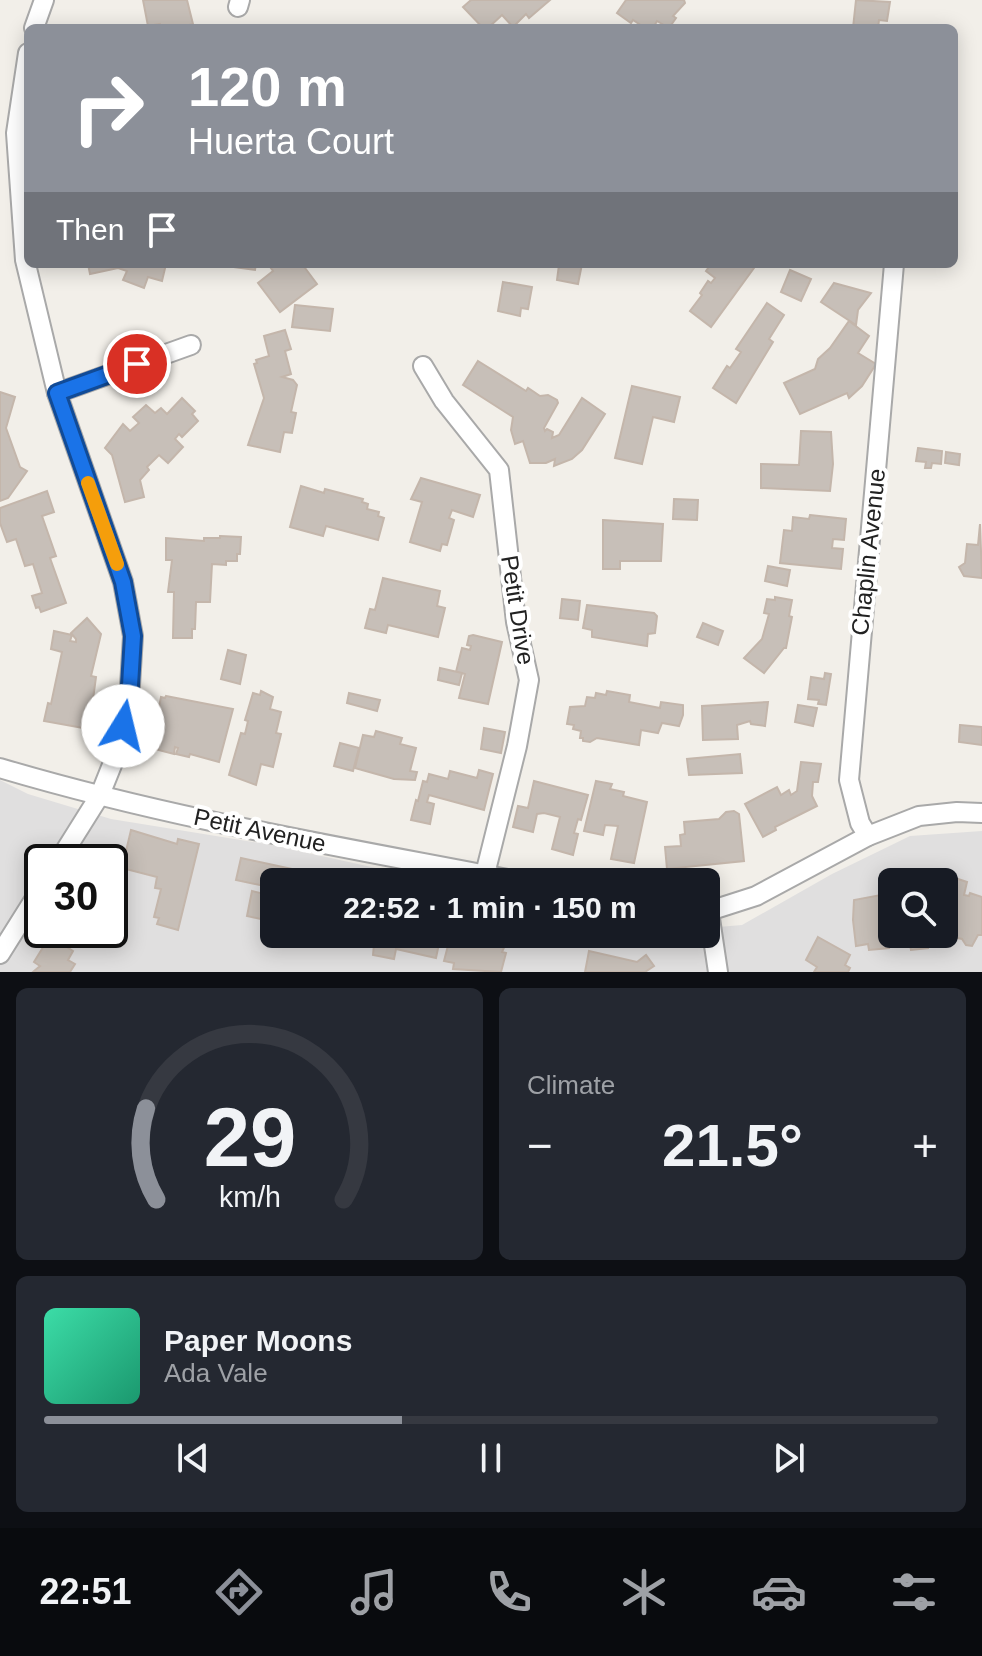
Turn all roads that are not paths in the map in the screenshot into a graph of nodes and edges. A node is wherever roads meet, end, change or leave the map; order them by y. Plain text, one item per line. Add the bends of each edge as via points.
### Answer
1 (44, 0) edge
2 (35, 24) edge
3 (24, 80) edge
4 (24, 246) edge
5 (27, 268) edge
6 (894, 268) edge
7 (191, 345) dead end
8 (423, 366) dead end
9 (57, 393) junction
10 (0, 768) edge
11 (100, 795) junction
12 (982, 813) edge
13 (868, 836) junction
14 (69, 844) edge
15 (453, 868) edge
16 (486, 868) edge
17 (720, 908) edge
18 (24, 916) edge
19 (714, 948) edge
20 (0, 954) edge
21 (718, 972) edge

1 - 2 street
3 - 4 street via 16,133
5 - 9 street
6 - 13 street, Chaplin Avenue via 849,780
7 - 9 street
8 - 16 street, Petit Drive via 499,470 516,622 529,680
9 - 11 street via 123,582 133,636 129,702
10 - 11 street, Petit Avenue
11 - 14 street
11 - 15 street, Petit Avenue
12 - 13 street via 919,816
13 - 17 street via 756,896
18 - 20 street
19 - 21 street

